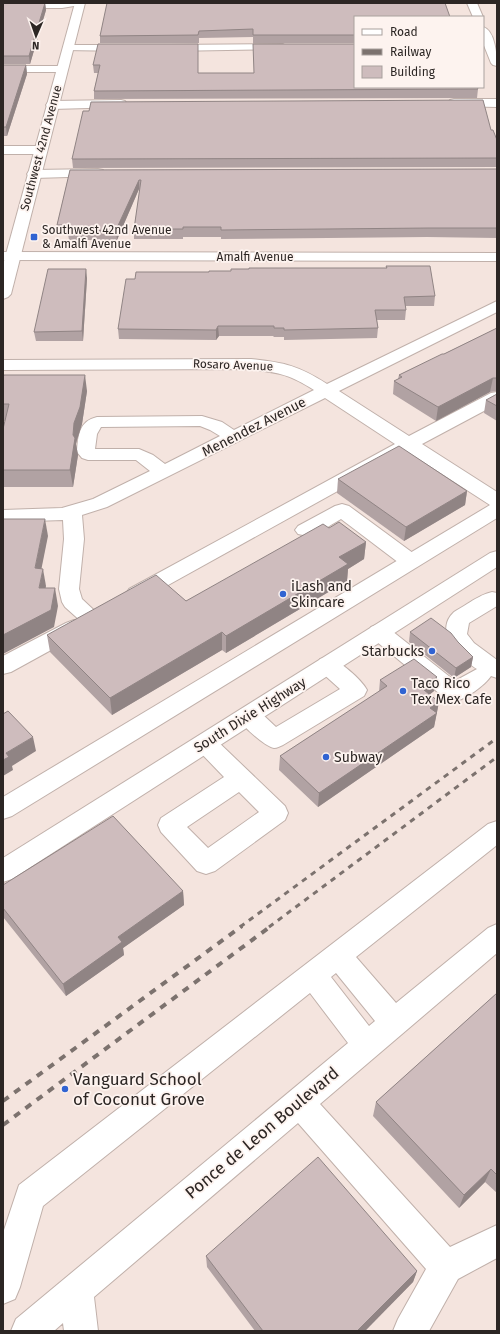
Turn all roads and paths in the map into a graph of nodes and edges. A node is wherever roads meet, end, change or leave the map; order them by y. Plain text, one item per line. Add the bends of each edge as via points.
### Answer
1 (76, 3) edge
2 (80, 3) edge
3 (472, 3) edge
4 (3, 5) edge
5 (478, 16) edge
6 (484, 32) edge
7 (490, 46) edge
8 (292, 47) edge
9 (68, 48) junction
10 (135, 48) edge
11 (158, 48) edge
12 (497, 64) edge
13 (3, 69) edge
14 (62, 69) junction
15 (440, 103) edge
16 (497, 103) edge
17 (132, 104) edge
18 (52, 105) junction
19 (3, 150) edge
20 (40, 150) junction
21 (110, 173) edge
22 (34, 174) junction
23 (8, 256) edge
24 (497, 257) edge
25 (3, 294) edge
26 (497, 306) edge
27 (3, 364) edge
28 (326, 391) junction
29 (497, 397) edge
30 (233, 438) junction
31 (408, 444) junction
32 (164, 472) junction
33 (497, 501) edge
34 (497, 509) edge
35 (72, 512) junction
36 (3, 516) edge
37 (305, 530) dead end
38 (497, 558) edge
39 (410, 561) junction
40 (492, 599) dead end
41 (104, 611) junction
42 (379, 632) junction
43 (328, 665) junction
44 (3, 666) edge
45 (489, 673) edge
46 (248, 716) junction
47 (205, 743) junction
48 (240, 779) dead end
49 (3, 810) edge
50 (497, 831) edge
51 (3, 871) edge
52 (497, 936) edge
53 (338, 956) junction
54 (313, 975) junction
55 (394, 1022) junction
56 (367, 1045) junction
57 (299, 1102) junction
58 (497, 1241) edge
59 (446, 1267) junction
60 (3, 1287) edge
61 (77, 1290) junction
62 (28, 1331) edge
63 (81, 1331) edge
64 (410, 1331) edge

1 - 4 main road
2 - 9 main road, Southwest 42nd Avenue
3 - 5 main road
6 - 7 main road
7 - 12 main road
8 - 11 main road
9 - 10 main road
9 - 14 main road, Southwest 42nd Avenue
13 - 14 main road
14 - 18 main road, Southwest 42nd Avenue
15 - 16 main road
17 - 18 main road
18 - 20 main road, Southwest 42nd Avenue
19 - 20 main road
20 - 22 main road, Southwest 42nd Avenue
21 - 22 main road
22 - 23 main road, Southwest 42nd Avenue
23 - 24 main road, Amalfi Avenue
23 - 25 main road, Southwest 42nd Avenue
26 - 28 main road, Menendez Avenue
27 - 28 main road, Rosaro Avenue via 264,364 293,371
28 - 30 main road, Menendez Avenue
28 - 31 main road, Rosaro Avenue
29 - 31 main road
30 - 32 main road, Menendez Avenue
30 - 32 main road via 216,426 202,421 97,422 90,428 86,452 88,454 139,455
31 - 33 main road, Rosaro Avenue
31 - 41 main road
32 - 35 main road, Menendez Avenue via 114,497
34 - 39 main road
35 - 36 main road, Menendez Avenue
35 - 41 main road via 74,539 68,589 72,602
37 - 39 main road via 342,510
38 - 42 main road, South Dixie Highway
39 - 49 main road
40 - 45 main road via 461,618 456,628 464,647 490,667
41 - 44 main road
42 - 43 main road, South Dixie Highway
42 - 45 main road via 454,694
43 - 46 main road, South Dixie Highway
43 - 46 main road via 356,690 275,739
46 - 47 main road, South Dixie Highway
47 - 48 main road
47 - 51 main road, South Dixie Highway
50 - 53 main road
52 - 55 main road, Ponce de Leon Boulevard
53 - 54 main road
53 - 55 main road
54 - 56 main road
54 - 60 main road via 30,1196
55 - 56 main road, Ponce de Leon Boulevard
56 - 57 main road, Ponce de Leon Boulevard
57 - 59 main road
57 - 61 main road, Ponce de Leon Boulevard
58 - 59 main road
59 - 64 main road
61 - 62 main road, Ponce de Leon Boulevard
61 - 63 main road

